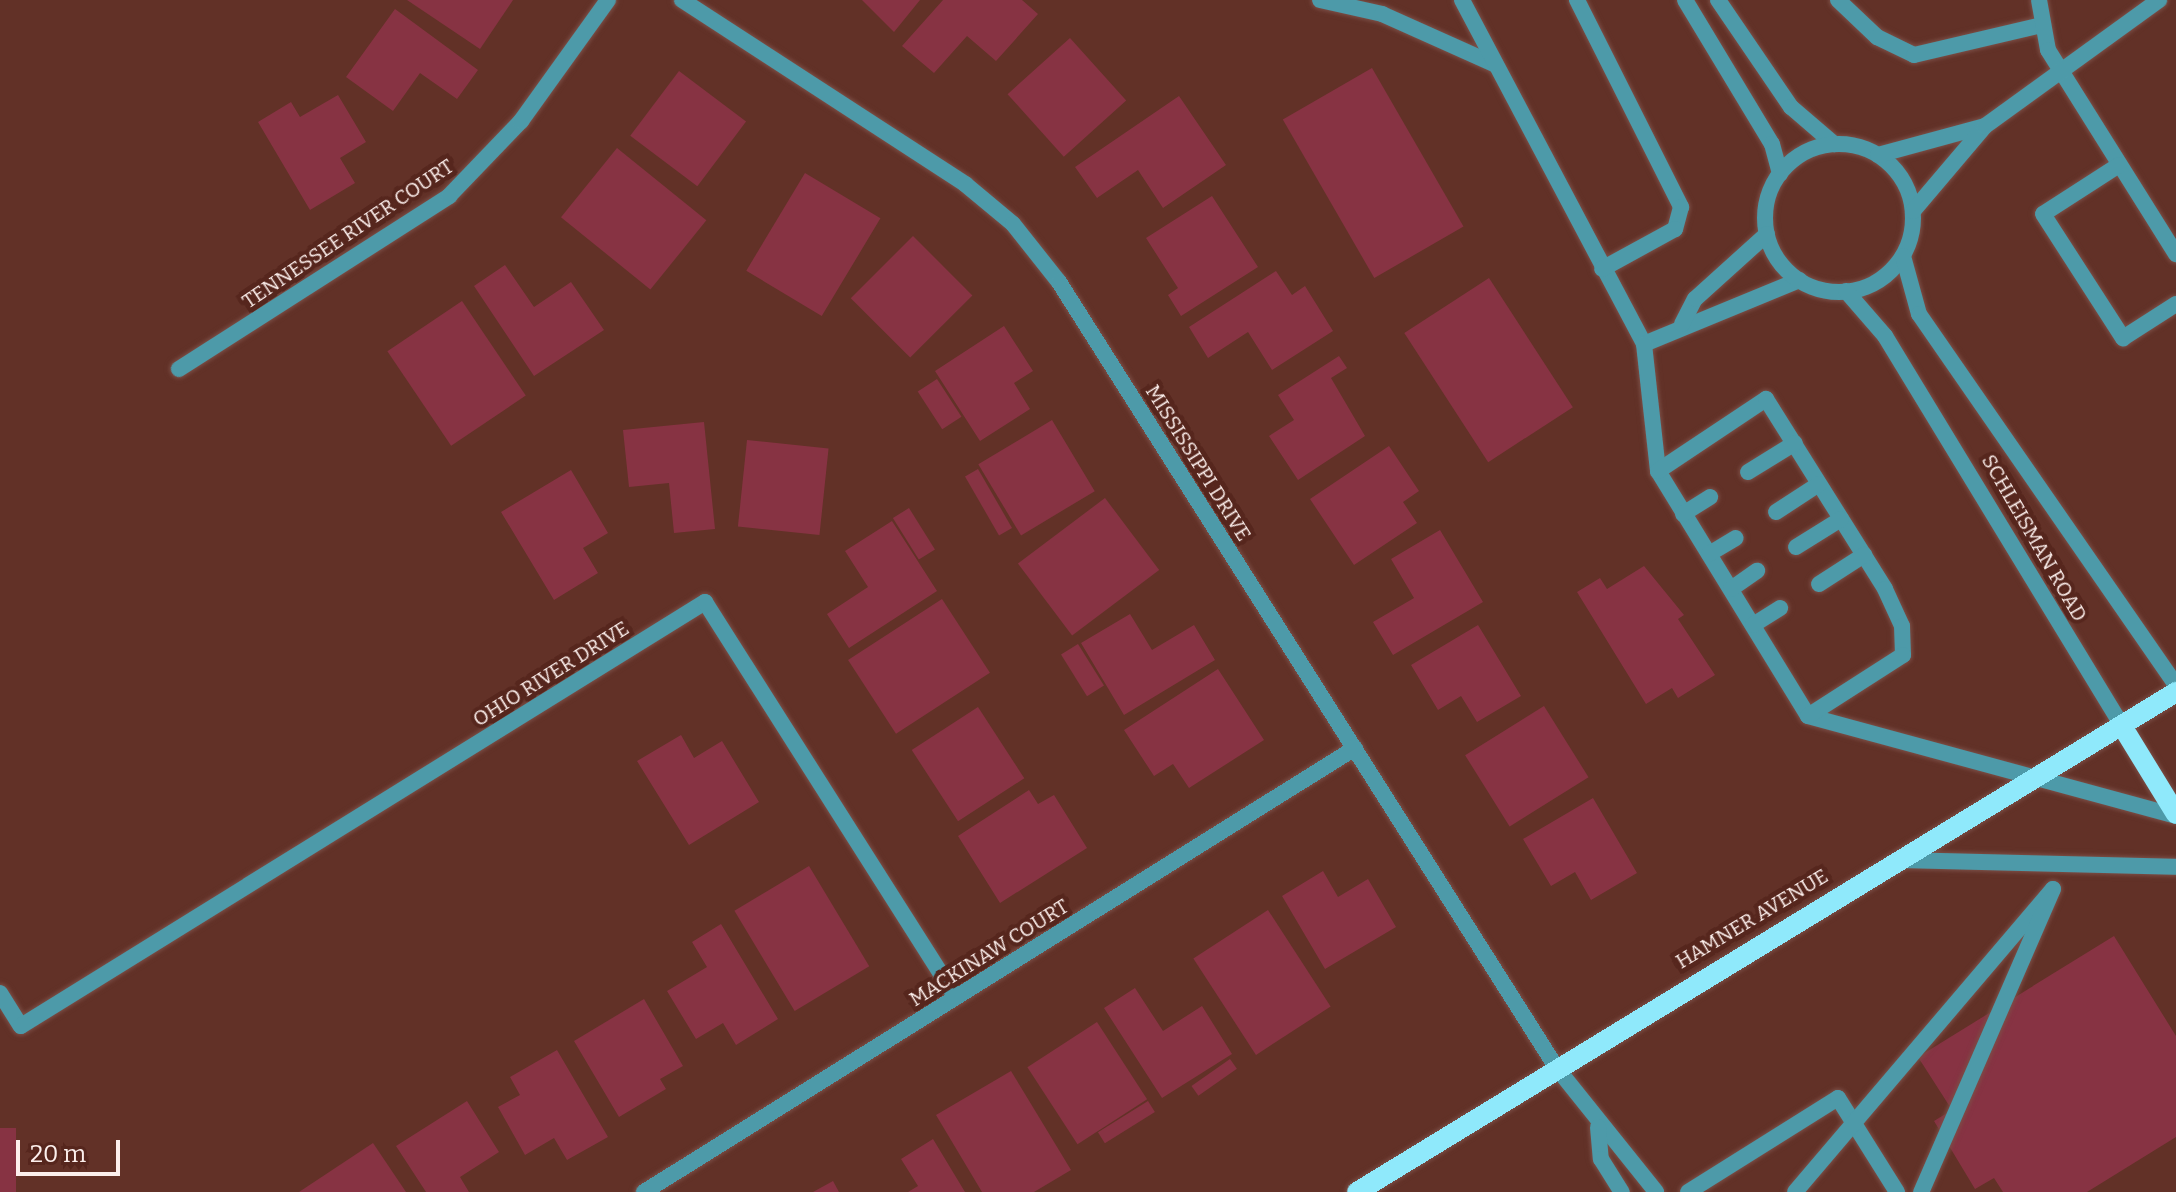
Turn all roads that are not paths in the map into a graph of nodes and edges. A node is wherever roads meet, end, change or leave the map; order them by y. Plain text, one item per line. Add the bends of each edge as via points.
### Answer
1 (608, 0) edge
2 (682, 0) edge
3 (1320, 0) edge
4 (1462, 0) edge
5 (1577, 0) edge
6 (1685, 0) edge
7 (1718, 0) edge
8 (1838, 0) edge
9 (2039, 0) edge
10 (2159, 0) edge
11 (2038, 26) junction
12 (1494, 64) junction
13 (2061, 71) junction
14 (1985, 126) junction
15 (1834, 144) junction
16 (1878, 155) junction
17 (2119, 165) junction
18 (1780, 174) junction
19 (1913, 211) junction
20 (1767, 234) junction
21 (2176, 254) edge
22 (1903, 256) junction
23 (1602, 269) junction
24 (1799, 280) junction
25 (1846, 291) junction
26 (2176, 304) edge
27 (1682, 324) junction
28 (1644, 344) junction
29 (179, 369) dead end
30 (1795, 443) junction
31 (1658, 471) junction
32 (1748, 472) dead end
33 (1819, 484) junction
34 (1710, 497) dead end
35 (1776, 512) dead end
36 (1683, 514) junction
37 (1841, 519) junction
38 (1736, 538) dead end
39 (1796, 547) dead end
40 (1709, 554) junction
41 (1864, 555) junction
42 (1757, 571) dead end
43 (1819, 584) dead end
44 (1731, 589) junction
45 (1780, 608) dead end
46 (1753, 625) junction
47 (2176, 685) edge
48 (2176, 692) edge
49 (1808, 716) junction
50 (2122, 726) junction
51 (1355, 748) junction
52 (2176, 815) edge
53 (1898, 860) junction
54 (2176, 867) edge
55 (0, 993) edge
56 (956, 997) junction
57 (1556, 1067) junction
58 (1598, 1127) junction
59 (644, 1192) edge
60 (1357, 1192) edge
61 (1622, 1192) edge
62 (1656, 1192) edge
63 (1688, 1192) edge
64 (1795, 1192) edge
65 (1897, 1192) edge
66 (1921, 1192) edge

1 - 29 street, TENNESSEE RIVER COURT via 506,140 449,196
2 - 51 street, MISSISSIPPI DRIVE via 965,184 1013,224 1059,282
3 - 12 street via 1382,14
4 - 12 street
5 - 23 street via 1681,207 1675,229
6 - 18 street via 1772,144
7 - 15 street via 1791,107
8 - 11 street via 1877,37 1914,55
9 - 11 street
10 - 13 street
11 - 13 street
12 - 23 street
13 - 14 street
13 - 17 street
14 - 16 street
14 - 19 street
15 - 16 street
15 - 18 street via 1804,153
16 - 19 street via 1905,183
17 - 21 street
17 - 26 street via 2043,214 2123,338
18 - 20 street via 1767,202
19 - 22 street
20 - 24 street
20 - 27 street via 1695,299
22 - 25 street via 1883,278
22 - 47 street, SCHLEISMAN ROAD via 1919,314
23 - 28 street
24 - 25 street
24 - 27 street via 1711,322
25 - 50 street, SCHLEISMAN ROAD via 1885,336
27 - 28 street
28 - 31 street
30 - 31 street via 1766,399
30 - 32 street
30 - 33 street
31 - 36 street
33 - 35 street
33 - 37 street
34 - 36 street
36 - 40 street
37 - 39 street
37 - 41 street
38 - 40 street
40 - 44 street
41 - 43 street
41 - 49 street via 1902,626 1903,655
42 - 44 street
44 - 46 street
45 - 46 street
46 - 49 street
48 - 50 main road, HAMNER AVENUE
49 - 52 street
50 - 52 main road, SCHLEISMAN ROAD
50 - 53 main road, HAMNER AVENUE
51 - 56 street, MACKINAW COURT
51 - 57 street, MISSISSIPPI DRIVE
53 - 54 street
53 - 57 main road, HAMNER AVENUE
55 - 56 street, OHIO RIVER DRIVE via 21,1026 705,602
56 - 59 street, MACKINAW COURT
57 - 58 street, MISSISSIPPI DRIVE
57 - 60 main road, HAMNER AVENUE
58 - 61 street via 1601,1159
58 - 62 street via 1623,1142
63 - 65 street via 1838,1098
64 - 66 street via 2053,889

